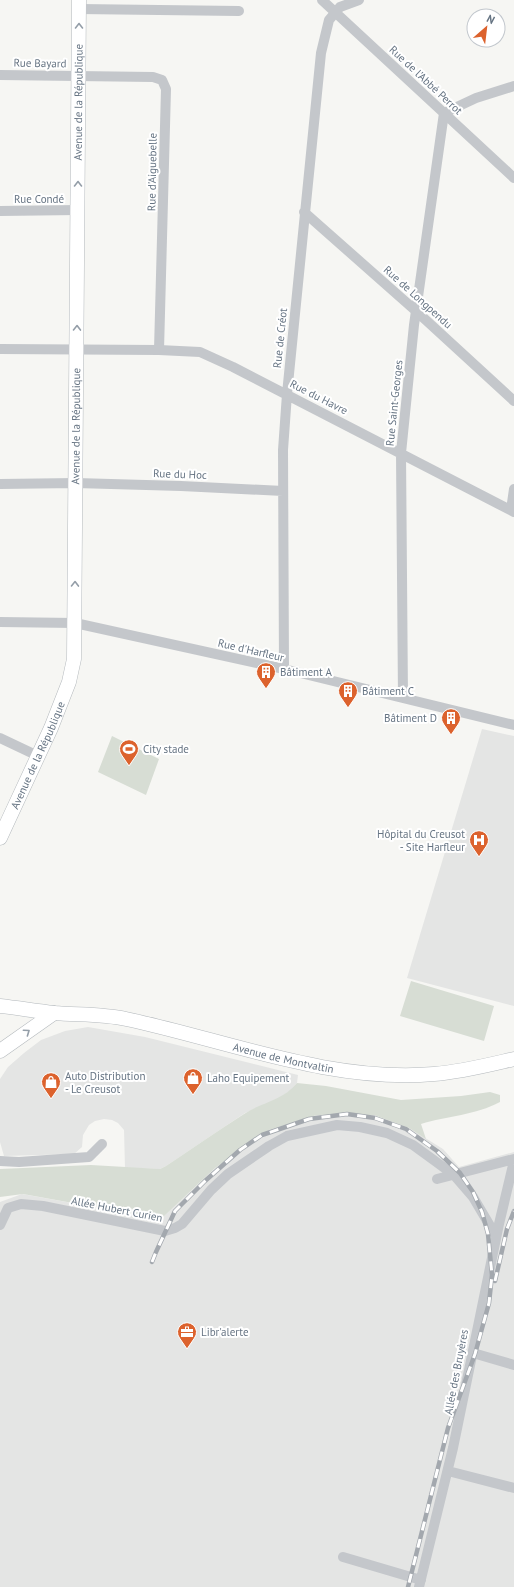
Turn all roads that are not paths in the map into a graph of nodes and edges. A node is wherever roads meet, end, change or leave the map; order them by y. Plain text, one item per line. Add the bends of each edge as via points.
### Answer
1 (322, 0) edge
2 (359, 0) edge
3 (79, 4) edge
4 (238, 11) dead end
5 (335, 12) junction
6 (0, 75) edge
7 (79, 76) junction
8 (514, 86) edge
9 (444, 113) junction
10 (514, 178) edge
11 (78, 210) junction
12 (0, 211) edge
13 (304, 212) junction
14 (416, 311) junction
15 (0, 349) edge
16 (77, 350) junction
17 (159, 350) junction
18 (287, 394) junction
19 (514, 401) edge
20 (401, 453) junction
21 (76, 483) junction
22 (0, 484) edge
23 (514, 489) edge
24 (283, 491) junction
25 (513, 511) edge
26 (0, 622) edge
27 (75, 623) junction
28 (284, 670) junction
29 (403, 698) junction
30 (514, 725) edge
31 (0, 738) edge
32 (38, 756) junction
33 (2, 828) edge
34 (0, 1006) edge
35 (54, 1013) junction
36 (0, 1051) edge
37 (513, 1062) edge
38 (102, 1144) dead end
39 (514, 1160) edge
40 (0, 1161) edge
41 (454, 1175) junction
42 (437, 1179) dead end
43 (4, 1207) edge
44 (0, 1225) edge
45 (496, 1236) junction
46 (473, 1353) junction
47 (514, 1365) edge
48 (448, 1471) junction
49 (514, 1488) edge
50 (343, 1557) dead end
51 (420, 1583) edge

1 - 5 street, Rue de l'Abbé Perrot
2 - 5 street via 340,6
3 - 4 street
7 -> 3 street, Avenue de la République
5 - 9 street, Rue de l'Abbé Perrot
5 - 13 street, Rue de Créot via 329,20 321,53
6 - 7 street, Rue Bayard
11 -> 7 street, Avenue de la République
7 - 17 street, Rue d'Aiguebelle via 153,77 162,80 166,89
8 - 9 street via 476,98
9 - 10 street, Rue de l'Abbé Perrot
9 - 14 street, Rue Saint-Georges
11 - 12 street, Rue Condé
16 -> 11 street, Avenue de la République
13 - 14 street, Rue de Longpendu
13 - 18 street, Rue de Créot
14 - 19 street, Rue de Longpendu
14 - 20 street, Rue Saint-Georges
15 - 16 street, Rue du Havre
16 - 17 street, Rue du Havre
16 - 21 street, Avenue de la République
17 - 18 street, Rue du Havre via 200,352
18 - 20 street, Rue du Havre
18 - 24 street, Rue de Créot
20 - 25 street, Rue du Havre
20 - 29 street, Rue Saint-Georges
21 - 22 street, Rue du Hoc
21 - 24 street, Rue du Hoc
27 -> 21 street, Avenue de la République
23 - 25 street
24 - 28 street, Rue de Créot
26 - 27 street, Rue d'Harfleur
27 - 28 street, Rue d'Harfleur
27 - 32 street, Avenue de la République via 74,659 69,682
28 - 29 street, Rue d'Harfleur
29 - 30 street, Rue d'Harfleur
31 - 32 street
32 - 33 street, Avenue de la République
34 - 35 street, Avenue de Montvaltin
36 -> 35 street
35 - 37 street, Avenue de Montvaltin via 125,1019 289,1060 351,1072 390,1075 433,1074
38 - 40 street via 89,1157
39 - 41 street
39 - 45 street, Allée des Bruyères
41 - 42 street
41 - 43 street, Allée Hubert Curien via 413,1145 387,1133 337,1125 287,1136 269,1146 228,1174 182,1224 165,1231 42,1206 21,1204
41 - 45 street, Allée Hubert Curien via 473,1197
43 - 44 street, Allée Hubert Curien
45 - 46 street, Allée des Bruyères
46 - 47 street
46 - 48 street, Allée des Bruyères
48 - 49 street
48 - 51 street, Allée des Bruyères
50 - 51 street

